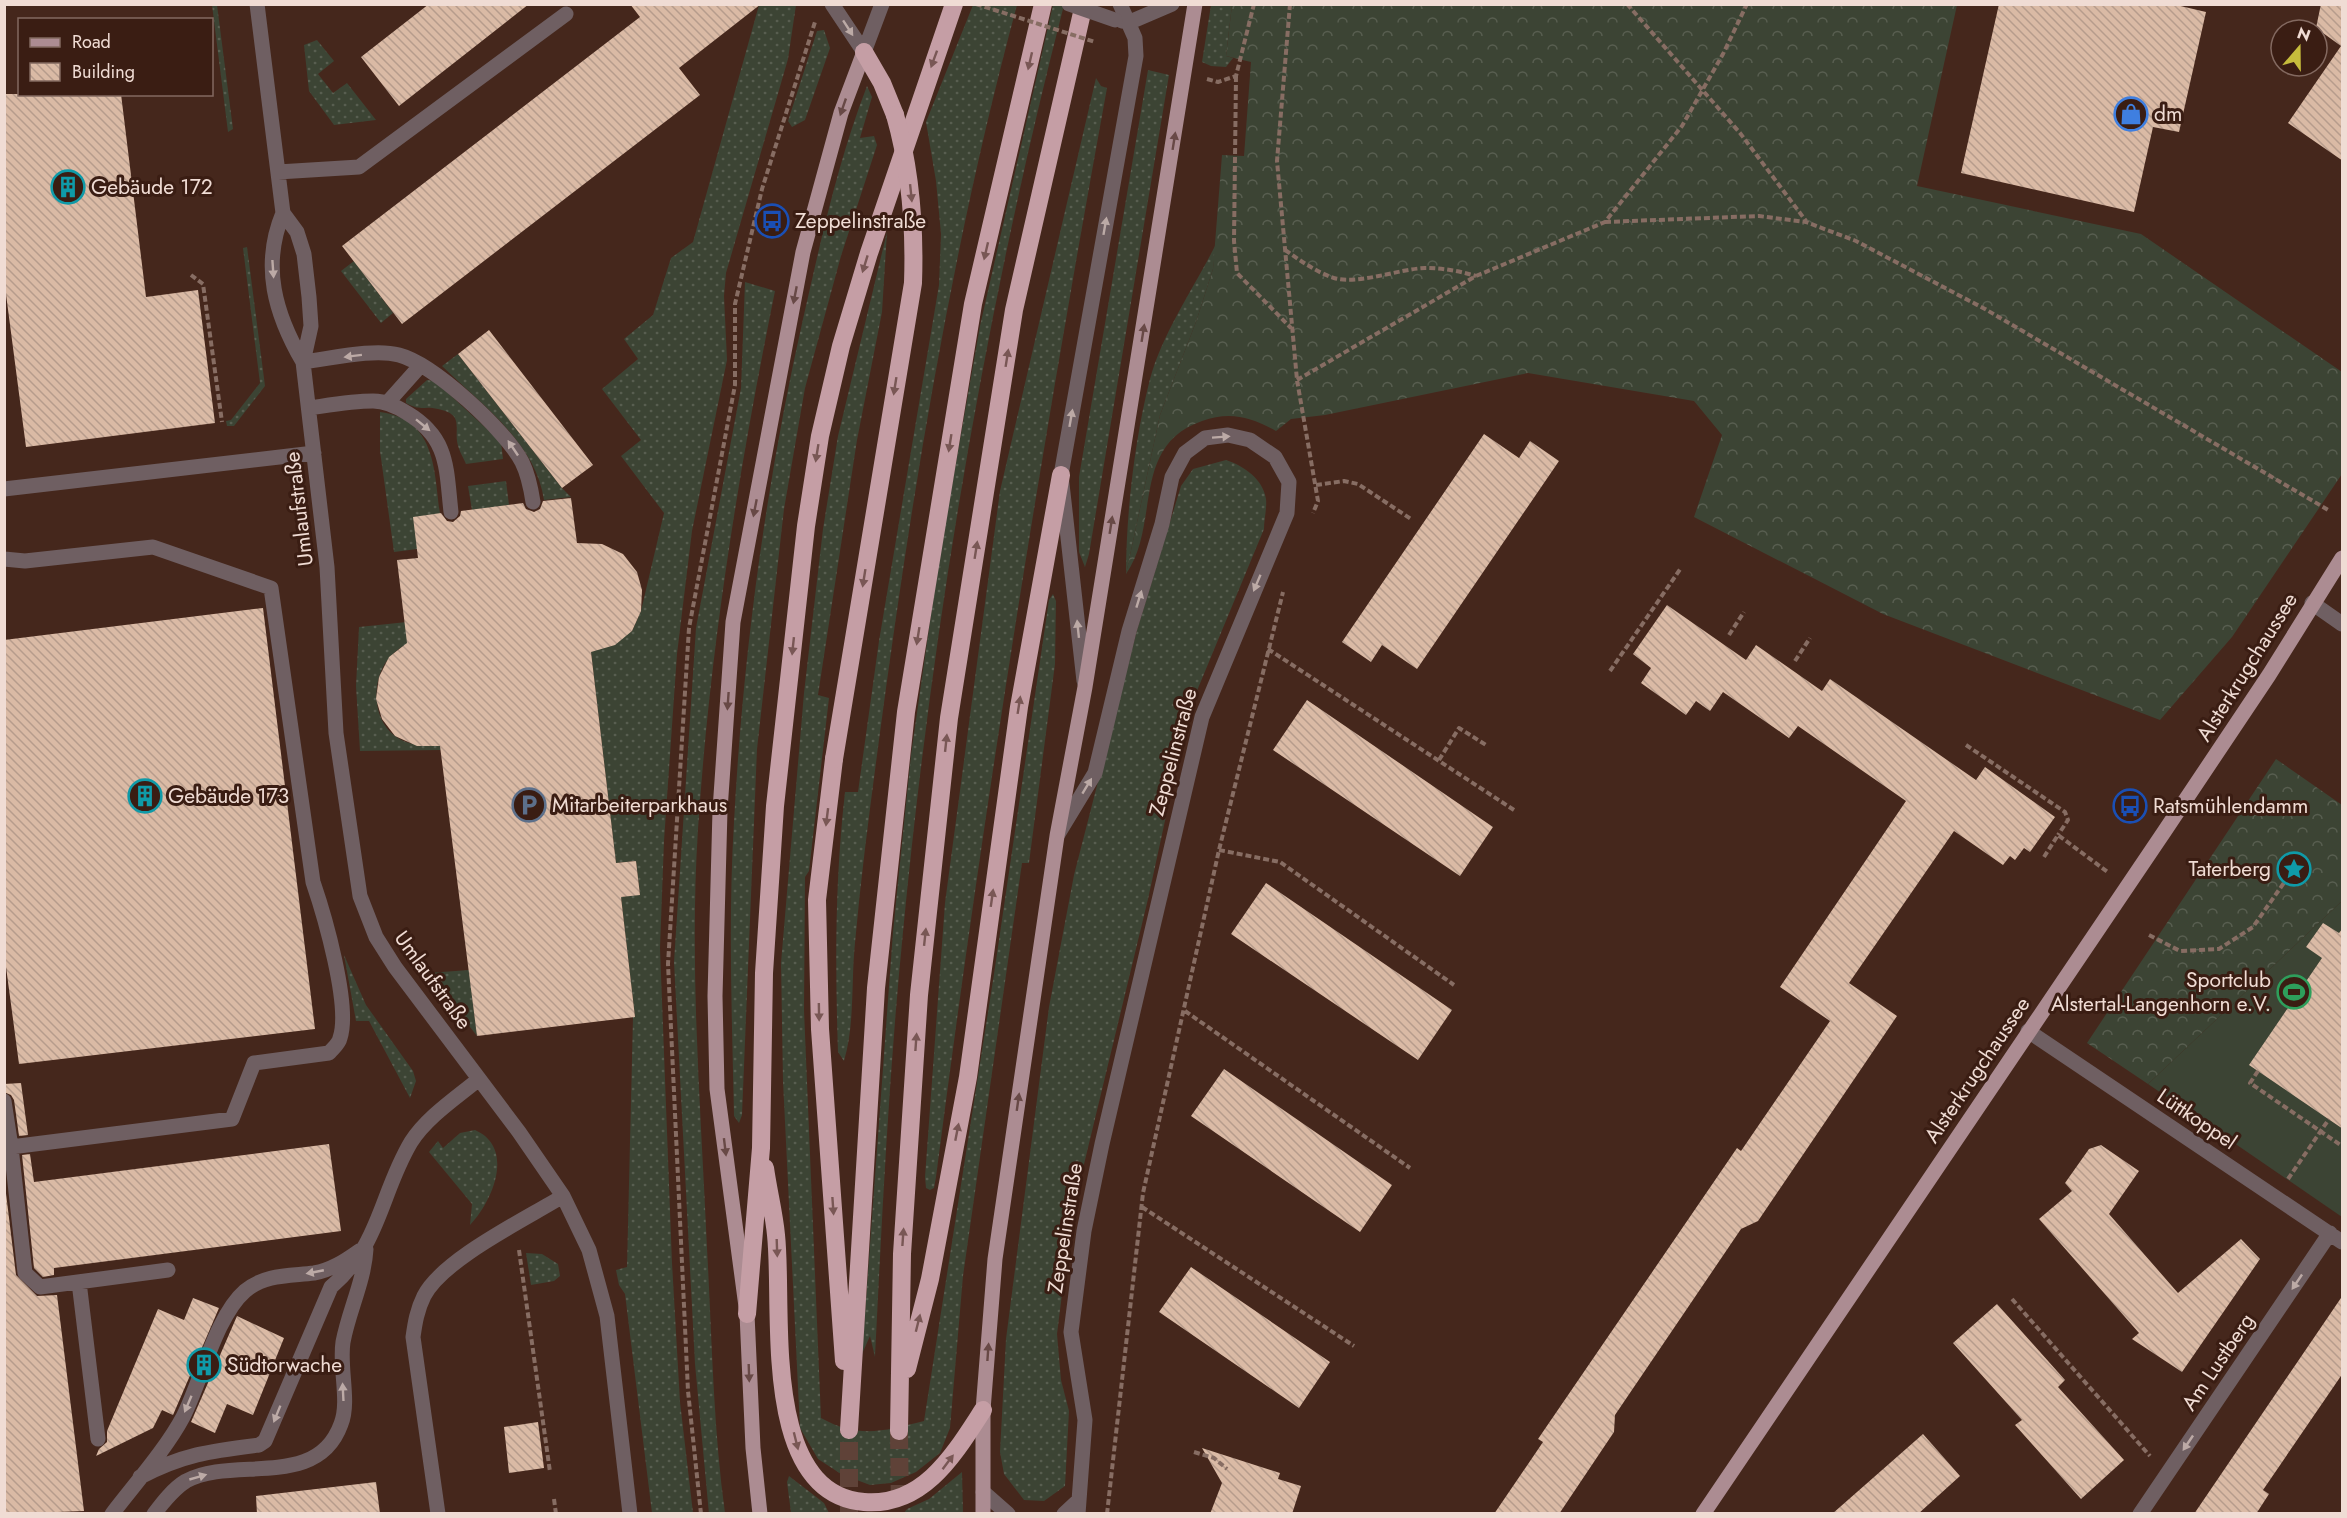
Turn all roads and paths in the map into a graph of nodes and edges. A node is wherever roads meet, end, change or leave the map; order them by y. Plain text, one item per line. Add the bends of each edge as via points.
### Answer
1 (258, 4) edge
2 (832, 4) edge
3 (882, 4) edge
4 (954, 4) edge
5 (976, 4) edge
6 (1043, 4) edge
7 (1069, 4) edge
8 (1084, 4) edge
9 (1172, 4) edge
10 (1195, 4) edge
11 (1290, 4) edge
12 (1627, 4) edge
13 (1747, 4) edge
14 (1120, 5) edge
15 (566, 14) dead end
16 (1123, 21) junction
17 (1107, 45) dead end
18 (864, 52) junction
19 (1236, 76) dead end
20 (1703, 88) junction
21 (278, 172) junction
22 (283, 213) junction
23 (1605, 222) junction
24 (1806, 222) junction
25 (1285, 250) junction
26 (191, 275) dead end
27 (1476, 276) junction
28 (1292, 328) junction
29 (303, 362) junction
30 (421, 365) junction
31 (1298, 380) junction
32 (388, 402) junction
33 (309, 408) junction
34 (222, 422) dead end
35 (314, 453) junction
36 (1061, 475) junction
37 (1316, 484) junction
38 (4, 489) edge
39 (533, 502) dead end
40 (2330, 511) dead end
41 (451, 512) dead end
42 (1411, 519) dead end
43 (1309, 523) dead end
44 (4, 559) edge
45 (2341, 565) edge
46 (1681, 568) dead end
47 (1284, 588) dead end
48 (2312, 603) junction
49 (1744, 612) dead end
50 (2343, 624) edge
51 (1730, 635) dead end
52 (1810, 638) dead end
53 (1268, 649) junction
54 (1795, 661) dead end
55 (1610, 671) dead end
56 (1084, 687) junction
57 (1486, 745) dead end
58 (1966, 745) dead end
59 (1439, 760) junction
60 (1514, 810) dead end
61 (2058, 835) junction
62 (1057, 836) junction
63 (1219, 850) junction
64 (2044, 856) dead end
65 (2288, 877) junction
66 (2126, 887) junction
67 (2149, 935) dead end
68 (1454, 985) dead end
69 (1185, 1011) junction
70 (2028, 1031) junction
71 (2258, 1071) dead end
72 (479, 1079) junction
73 (4, 1101) edge
74 (2329, 1119) dead end
75 (2321, 1131) junction
76 (2343, 1146) edge
77 (11, 1147) junction
78 (761, 1148) junction
79 (1410, 1168) dead end
80 (563, 1196) junction
81 (2276, 1197) junction
82 (1142, 1207) junction
83 (508, 1230) junction
84 (2336, 1237) edge
85 (367, 1246) junction
86 (168, 1270) dead end
87 (79, 1282) junction
88 (2012, 1299) dead end
89 (747, 1314) junction
90 (1354, 1346) dead end
91 (899, 1400) junction
92 (983, 1410) junction
93 (899, 1431) tunnel mouth
94 (98, 1439) dead end
95 (1194, 1452) dead end
96 (1227, 1469) dead end
97 (550, 1472) dead end
98 (2167, 1475) junction
99 (140, 1477) junction
100 (983, 1492) junction
101 (554, 1499) dead end
102 (1078, 1507) edge
103 (112, 1514) edge
104 (154, 1514) edge
105 (438, 1514) edge
106 (556, 1514) edge
107 (630, 1514) edge
108 (760, 1514) edge
109 (983, 1514) edge
110 (1008, 1514) edge
111 (1064, 1514) edge
112 (1107, 1514) edge
113 (1702, 1514) edge
114 (2140, 1514) edge

1 - 21 street, Umlaufstraße
2 -> 18 street
3 - 18 street
4 -> 78 highway via 869,254 841,346 820,436 806,526 775,806 765,973
5 - 17 path, bridge
18 -> 6 highway, bridge via 895,115 904,148 915,235 912,283 834,759 817,900 820,1029 849,1430 876,988 906,712 973,304
7 - 16 street, bridge
91 -> 8 highway via 902,1254 919,995 949,718 1014,310
9 - 16 street
56 -> 10 main road, Zeppelinstraße
11 - 25 path via 1277,160
12 - 20 path
13 - 20 path
14 - 16 street, Zeppelinstraße
15 - 21 street via 359,167
36 -> 16 street, Zeppelinstraße via 1136,56 1135,38
18 -> 89 main road via 841,113 803,252 733,622 720,810 715,996 717,1089
19 - 28 path via 1237,273
20 - 23 path via 1682,126
20 - 24 path
21 - 22 street, Umlaufstraße
22 - 29 street, Umlaufstraße via 297,232 304,254 311,326
22 -> 29 street, Umlaufstraße via 273,236 275,301 285,331
23 - 24 path via 1759,216
23 - 27 path
24 - 40 path via 1857,241 1986,309
25 - 27 path via 1336,278 1424,268
25 - 28 path
26 - 34 path via 203,284
27 - 31 path
28 - 31 path
30 -> 29 street via 399,354
29 - 33 street, Umlaufstraße
30 - 32 street
39 -> 30 street via 522,463 508,440 437,373
31 - 37 path
32 - 33 street
32 -> 41 street via 425,425 439,441 446,462
33 - 35 street, Umlaufstraße
35 - 38 street
35 - 72 street, Umlaufstraße via 327,567 336,733 360,896 376,937 395,967
56 -> 36 street, Zeppelinstraße
91 -> 36 highway via 930,1279 968,1077 1019,707
37 - 42 path via 1358,484
37 - 43 path via 1318,501
44 - 77 street via 25,561 153,547 272,588 313,882 326,920 344,1023 340,1041 329,1053 254,1063 232,1119
45 - 48 main road, Alsterkrugchaussee
46 - 55 path
47 - 53 path
48 - 50 street
48 - 66 main road, Alsterkrugchaussee via 2269,675
49 - 51 path
52 - 54 path
53 - 59 path
53 - 63 path
56 - 62 main road, Zeppelinstraße
57 - 59 path via 1459,728
58 - 61 path via 2066,812 2068,820
59 - 60 path
61 - 64 path
61 - 66 path
92 -> 62 main road, Zeppelinstraße via 995,1259
62 -> 102 street, Zeppelinstraße via 1095,773 1172,477 1185,453 1205,438 1228,435 1250,440 1275,457 1289,482 1287,513 1202,717 1102,1144 1084,1231 1071,1332 1085,1420
63 - 68 path via 1280,862
63 - 69 path
65 - 65 path via 2301,874 2303,868 2298,861 2292,860 2285,866
65 - 67 path via 2253,927 2219,950 2180,951
66 - 70 main road, Alsterkrugchaussee
69 - 79 path
69 - 82 path
70 - 81 street, Lüttkoppel
70 - 113 main road, Alsterkrugchaussee
71 - 75 path via 2250,1083
72 - 80 street, Umlaufstraße
72 - 85 street via 414,1138
73 - 77 street
74 - 75 path
75 - 76 path
75 - 81 path
77 - 87 street via 25,1273 40,1287
78 - 89 highway
78 -> 92 highway via 776,1236 783,1390 799,1454 814,1478 857,1501 892,1500 928,1482 944,1468
80 - 83 street
80 - 107 street, Umlaufstraße via 589,1250 607,1316
81 - 84 street, Lüttkoppel
82 - 90 path
82 - 112 path
83 - 97 path via 522,1254
83 - 105 street via 438,1278 424,1295 416,1315 413,1337
84 -> 98 street, Am Lustberg
85 -> 99 street via 330,1268 277,1276 243,1292 228,1312 182,1419
85 -> 99 street via 351,1270 332,1287 266,1441 171,1461
104 -> 85 street via 174,1489 187,1480 309,1460 334,1438 343,1416 341,1359 351,1310 364,1275
86 - 87 street
87 - 94 street
88 - 98 path
89 -> 108 main road
91 - 93 highway
92 - 100 main road, Zeppelinstraße
95 - 96 path via 1214,1458
98 - 114 street, Am Lustberg
99 - 103 street
100 - 109 main road, Zeppelinstraße
100 - 110 street
101 - 106 path
102 - 111 street, Zeppelinstraße

